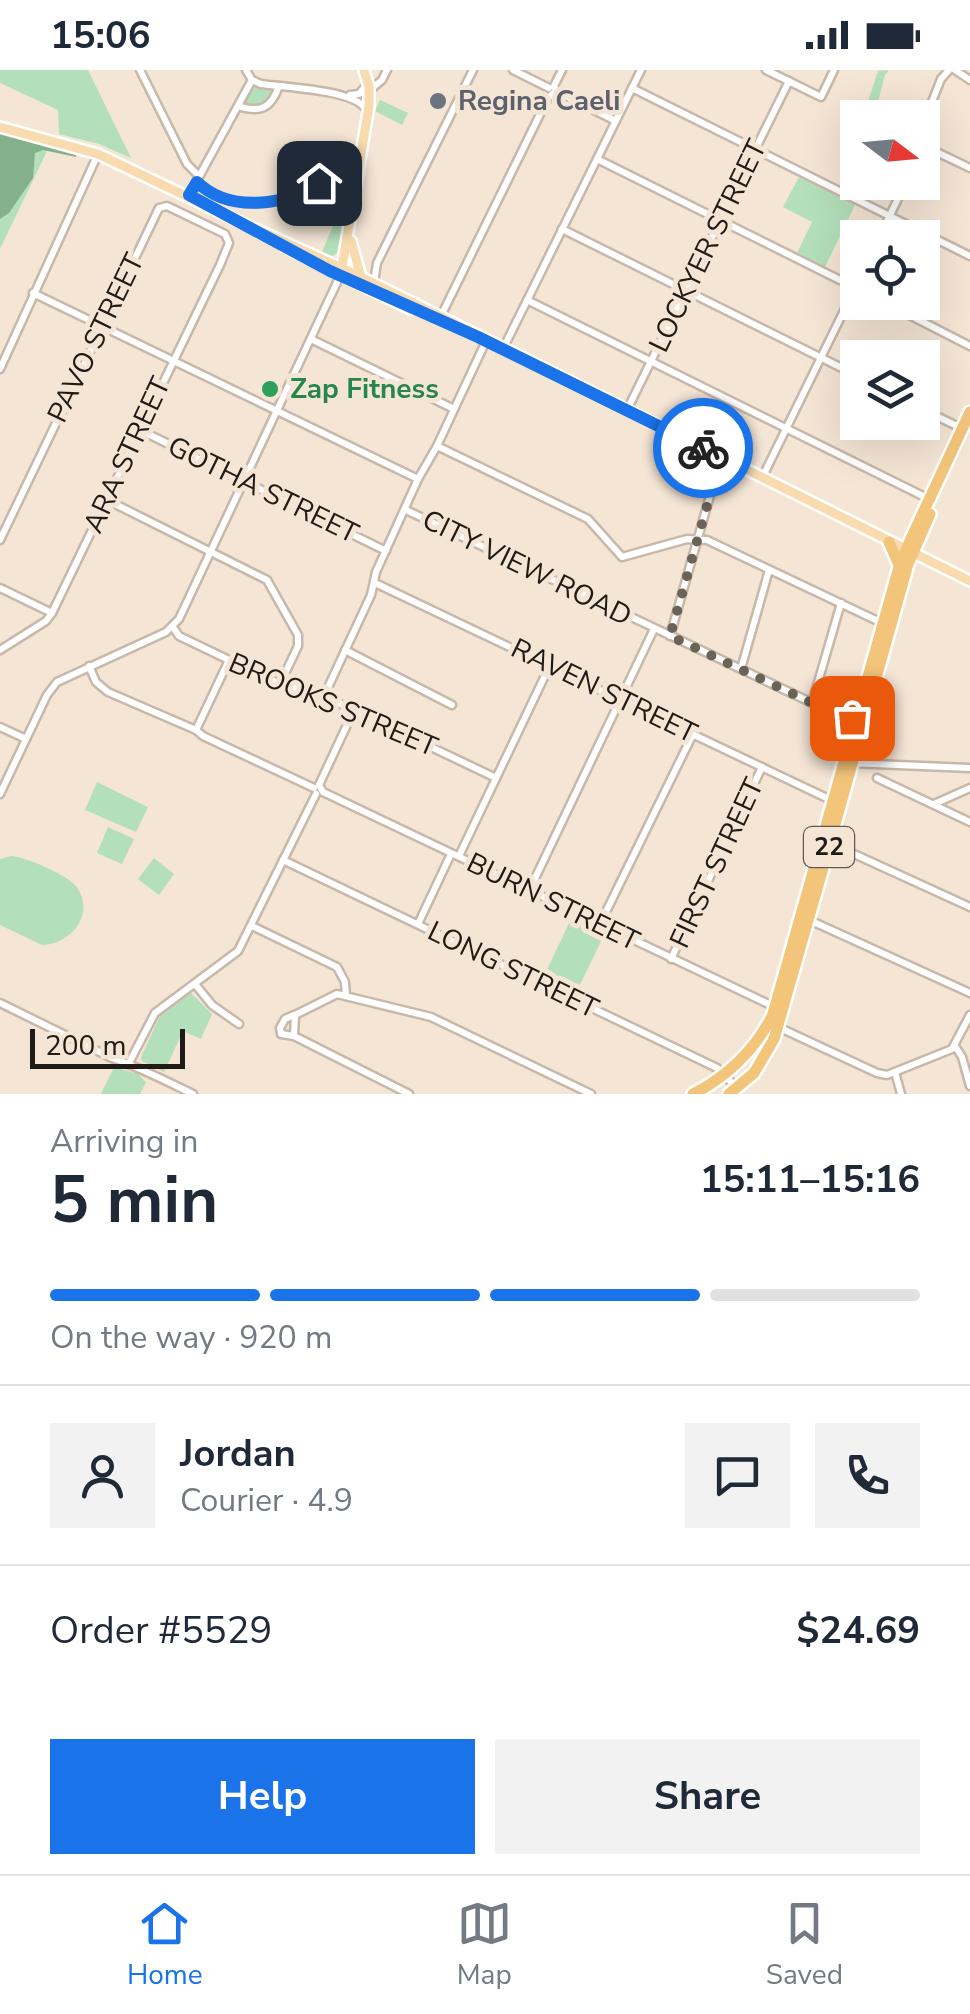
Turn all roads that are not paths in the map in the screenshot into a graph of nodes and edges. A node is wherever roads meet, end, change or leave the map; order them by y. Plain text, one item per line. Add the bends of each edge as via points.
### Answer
1 (140, 70) edge
2 (246, 70) edge
3 (386, 70) edge
4 (473, 70) edge
5 (513, 70) edge
6 (562, 70) edge
7 (641, 70) edge
8 (766, 70) edge
9 (834, 70) edge
10 (952, 70) edge
11 (363, 72) edge
12 (252, 80) junction
13 (970, 80) edge
14 (788, 81) junction
15 (279, 86) junction
16 (632, 88) junction
17 (366, 90) junction
18 (552, 90) junction
19 (339, 95) junction
20 (933, 100) edge
21 (238, 106) junction
22 (364, 107) junction
23 (616, 121) junction
24 (0, 127) edge
25 (362, 137) junction
26 (755, 150) junction
27 (940, 153) edge
28 (98, 154) junction
29 (360, 155) junction
30 (597, 158) junction
31 (970, 168) edge
32 (198, 179) junction
33 (189, 195) junction
34 (898, 200) edge
35 (890, 216) junction
36 (720, 220) junction
37 (888, 220) edge
38 (562, 229) junction
39 (350, 234) junction
40 (228, 239) joint
41 (970, 256) edge
42 (377, 262) junction
43 (341, 272) junction
44 (359, 272) junction
45 (840, 278) edge
46 (374, 283) junction
47 (686, 291) junction
48 (33, 293) junction
49 (527, 300) junction
50 (440, 318) junction
51 (840, 319) edge
52 (919, 320) edge
53 (102, 326) junction
54 (482, 339) junction
55 (312, 340) junction
56 (970, 346) edge
57 (502, 350) junction
58 (820, 358) junction
59 (173, 360) junction
60 (651, 362) junction
61 (840, 367) edge
62 (0, 369) edge
63 (454, 409) junction
64 (279, 410) junction
65 (626, 411) junction
66 (970, 412) edge
67 (940, 416) edge
68 (966, 426) edge
69 (786, 428) junction
70 (140, 430) junction
71 (437, 446) junction
72 (721, 457) junction
73 (762, 478) junction
74 (418, 479) junction
75 (245, 482) junction
76 (929, 498) junction
77 (106, 500) junction
78 (406, 510) junction
79 (698, 539) junction
80 (0, 540) edge
81 (889, 542) junction
82 (386, 551) junction
83 (211, 552) junction
84 (909, 552) junction
85 (923, 562) junction
86 (902, 569) junction
87 (770, 570) junction
88 (375, 582) junction
89 (970, 583) edge
90 (0, 588) edge
91 (841, 604) junction
92 (52, 613) junction
93 (882, 623) junction
94 (173, 628) junction
95 (654, 629) junction
96 (670, 636) junction
97 (0, 650) edge
98 (345, 650) junction
99 (229, 660) junction
100 (550, 664) junction
101 (89, 666) junction
102 (741, 670) junction
103 (280, 684) junction
104 (324, 696) junction
105 (621, 699) junction
106 (812, 703) junction
107 (452, 705) dead end
108 (354, 710) junction
109 (861, 715) junction
110 (0, 727) edge
111 (196, 730) junction
112 (693, 734) junction
113 (27, 739) junction
114 (848, 763) junction
115 (762, 766) junction
116 (970, 768) edge
117 (496, 778) junction
118 (877, 778) dead end
119 (970, 788) edge
120 (318, 790) junction
121 (0, 794) edge
122 (833, 801) junction
123 (932, 804) junction
124 (970, 822) edge
125 (830, 843) junction
126 (455, 855) junction
127 (283, 860) junction
128 (530, 891) junction
129 (970, 907) edge
130 (805, 918) junction
131 (601, 922) junction
132 (418, 924) junction
133 (252, 926) junction
134 (671, 959) junction
135 (195, 984) junction
136 (970, 993) edge
137 (346, 996) junction
138 (0, 1003) edge
139 (779, 1009) junction
140 (970, 1014) edge
141 (295, 1015) junction
142 (239, 1024) dead end
143 (774, 1025) junction
144 (294, 1036) junction
145 (955, 1046) junction
146 (130, 1061) junction
147 (895, 1072) junction
148 (724, 1073) junction
149 (970, 1086) edge
150 (733, 1091) edge
151 (190, 1093) edge
152 (409, 1094) edge
153 (591, 1094) edge
154 (693, 1094) edge
155 (901, 1094) edge

1 - 32 street
2 - 12 street
3 - 11 street via 378,79
3 - 17 street
4 - 42 street
5 - 18 street
6 - 18 street
7 - 16 street
8 - 14 street
9 - 14 street via 820,97
10 - 13 street
10 - 20 street
11 - 17 main road
12 - 15 street
12 - 21 street
14 - 26 street, LOCKYER STREET
15 - 19 street
15 - 21 street via 264,109
16 - 23 street
16 - 26 street
17 - 19 street
17 - 22 main road
17 - 25 main road
18 - 23 street
18 - 50 street
19 - 22 street
21 - 32 street
22 - 25 main road
23 - 30 street
24 - 28 main road
25 - 29 main road
26 - 35 street
26 - 36 street, LOCKYER STREET
27 - 31 street
28 - 33 main road
28 - 48 street
29 - 32 street via 312,188 276,202 227,199
29 - 39 main road
30 - 36 street
30 - 38 street
32 - 33 street
33 - 43 main road
34 - 35 street
35 - 37 street
35 - 41 street
36 - 45 street
36 - 47 street, LOCKYER STREET
38 - 47 street
38 - 49 street
39 - 43 main road
39 - 44 main road
40 - 53 street, PAVO STREET via 162,205
40 - 59 street, ARA STREET
42 - 44 street
42 - 46 street
43 - 44 main road
43 - 54 main road
43 - 55 street
44 - 46 main road
46 - 50 main road
47 - 58 street
47 - 60 street, LOCKYER STREET
48 - 53 street
48 - 62 street
49 - 57 street
49 - 60 street
50 - 54 main road
51 - 58 street
52 - 56 street
53 - 59 street
53 - 80 street, PAVO STREET
54 - 57 main road
54 - 63 street
55 - 63 street
55 - 64 street
57 - 65 main road
58 - 61 street
58 - 69 street
59 - 64 street
59 - 70 street, ARA STREET
60 - 65 street, LOCKYER STREET
60 - 69 street
63 - 71 street
64 - 74 street
64 - 75 street
65 - 72 main road
66 - 68 highway, 22
67 - 68 street
68 - 76 highway, 22
68 - 84 highway, 22
69 - 73 street
69 - 76 street
70 - 75 street, GOTHA STREET
70 - 77 street, ARA STREET
71 - 74 street
71 - 79 street via 588,518 622,557
72 - 73 main road
72 - 79 street
73 - 81 main road
74 - 78 street
75 - 82 street, GOTHA STREET
75 - 83 street
76 - 84 highway, 22
77 - 83 street
77 - 92 street, ARA STREET
78 - 82 street
78 - 95 street, CITY VIEW ROAD
79 - 87 street
79 - 96 street
81 - 84 main road
81 - 86 highway
82 - 88 street
83 - 94 street
83 - 103 street via 274,588 298,635
84 - 85 main road
84 - 86 highway, 22
84 - 89 main road
85 - 86 highway
85 - 89 main road
86 - 93 highway, 22
86 - 109 highway, 22
87 - 91 street
87 - 102 street
88 - 98 street
88 - 100 street, RAVEN STREET
90 - 92 street
91 - 93 street
91 - 106 street
92 - 97 street, ARA STREET
93 - 109 highway, 22
94 - 99 street, BROOKS STREET
94 - 101 street
95 - 96 street, CITY VIEW ROAD
95 - 105 street
96 - 102 street, CITY VIEW ROAD
98 - 104 street
98 - 107 street
99 - 103 street, BROOKS STREET
99 - 111 street
100 - 105 street, RAVEN STREET
100 - 117 street
101 - 111 street, BURN STREET via 108,692
101 - 113 street via 53,687
102 - 106 street, CITY VIEW ROAD
103 - 104 street, BROOKS STREET
104 - 108 street, BROOKS STREET
105 - 112 street, RAVEN STREET
105 - 128 street
106 - 109 street, CITY VIEW ROAD via 844,718
108 - 117 street, BROOKS STREET
108 - 120 street
109 - 114 highway, 22
110 - 113 street
111 - 120 street, BURN STREET
112 - 115 street, RAVEN STREET
112 - 131 street
113 - 121 street
114 - 116 street
114 - 122 highway, 22
114 - 125 highway, 22
115 - 122 street, RAVEN STREET
115 - 134 street, FIRST STREET
117 - 126 street
118 - 123 street
119 - 123 street
120 - 126 street, BURN STREET
120 - 127 street
122 - 130 highway, 22
123 - 124 street
125 - 129 street
125 - 130 highway, 22
126 - 128 street, BURN STREET
126 - 132 street
127 - 132 street, LONG STREET
127 - 133 street
128 - 131 street, BURN STREET
130 - 136 street
130 - 139 highway, 22
131 - 134 street, BURN STREET
132 - 148 street, LONG STREET
133 - 135 street via 233,958
133 - 137 street via 338,967
134 - 139 street, BURN STREET
135 - 142 street
135 - 146 street via 155,1013
137 - 141 street via 328,996
137 - 153 street via 431,1017
138 - 146 street
139 - 143 highway, 22
140 - 145 street
141 - 144 street
141 - 144 street via 280,1028
143 - 147 street via 877,1073
143 - 148 highway, 22
143 - 150 highway, 22 via 762,1062
144 - 152 street
145 - 147 street
145 - 149 street
146 - 151 street
147 - 155 street
148 - 150 street, LONG STREET
148 - 154 highway, 22

